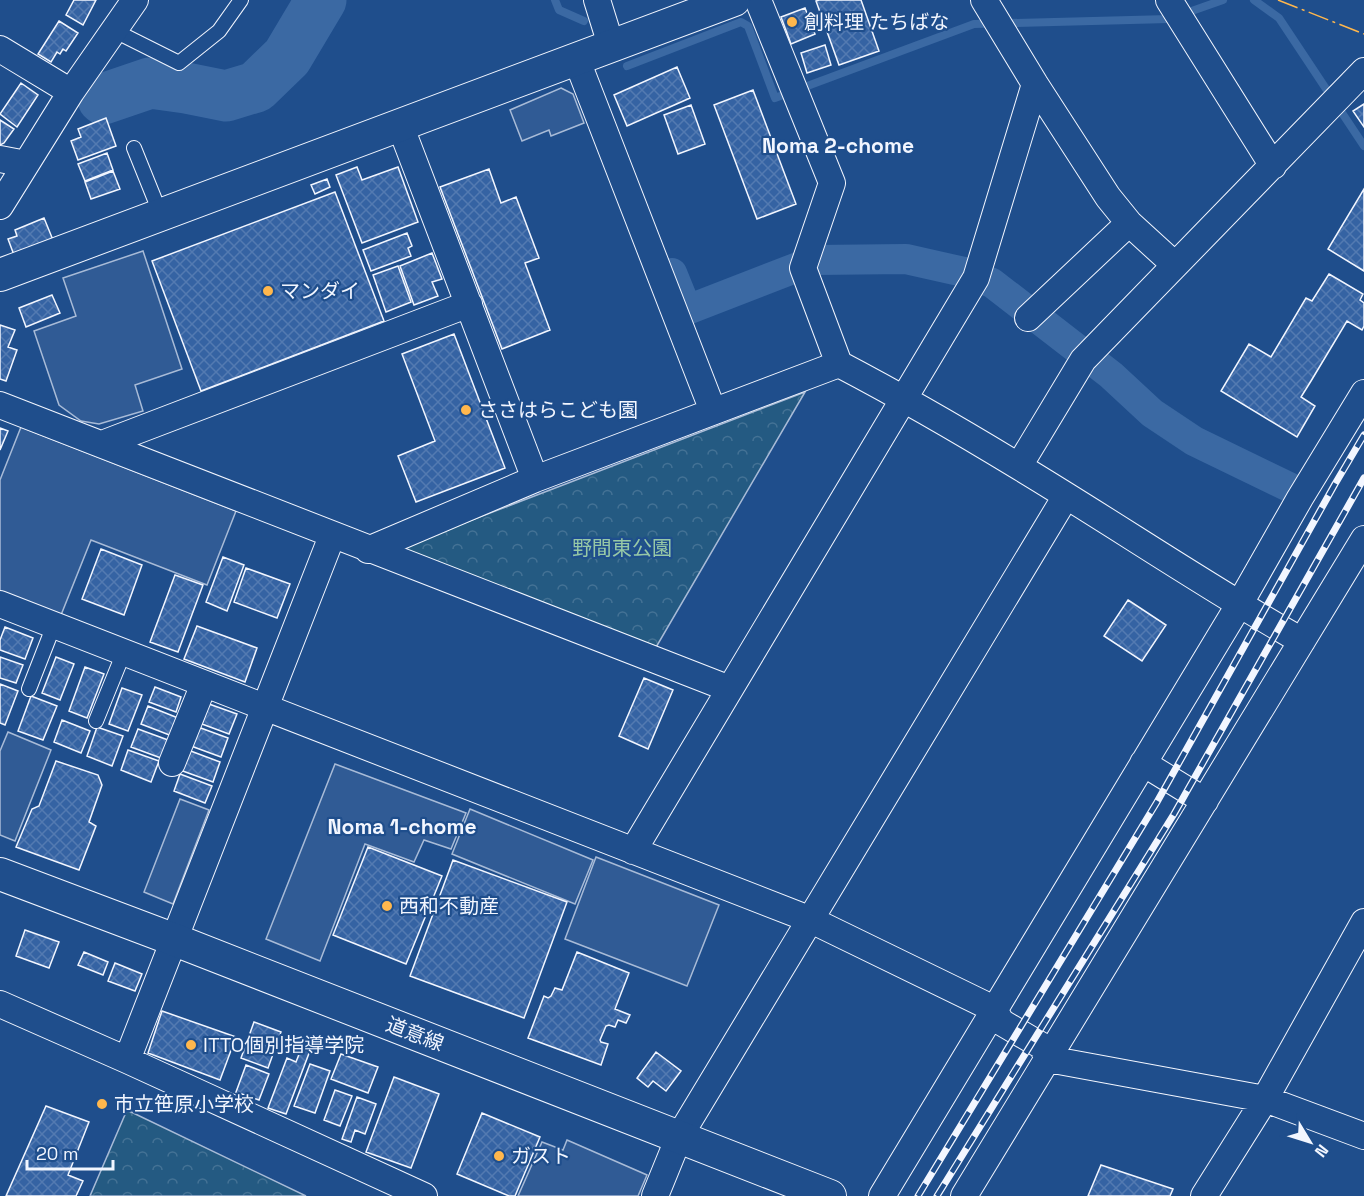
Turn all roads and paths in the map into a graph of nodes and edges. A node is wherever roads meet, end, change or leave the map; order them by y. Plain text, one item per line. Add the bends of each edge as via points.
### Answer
1 (135, 0) edge
2 (241, 0) edge
3 (597, 0) edge
4 (734, 0) edge
5 (758, 0) edge
6 (984, 0) edge
7 (1169, 0) edge
8 (113, 30) junction
9 (611, 45) junction
10 (0, 49) edge
11 (576, 58) junction
12 (1364, 71) edge
13 (1035, 84) junction
14 (71, 92) junction
15 (400, 125) junction
16 (134, 148) dead end
17 (0, 159) edge
18 (26, 164) junction
19 (1273, 165) junction
20 (0, 206) edge
21 (161, 215) junction
22 (1129, 223) junction
23 (1175, 265) junction
24 (0, 275) edge
25 (469, 304) junction
26 (1032, 315) dead end
27 (839, 364) junction
28 (1364, 393) edge
29 (905, 399) junction
30 (0, 405) edge
31 (713, 411) junction
32 (102, 444) junction
33 (1019, 466) junction
34 (536, 479) junction
35 (1066, 496) junction
36 (332, 536) junction
37 (1364, 539) edge
38 (368, 550) junction
39 (0, 604) edge
40 (1239, 605) junction
41 (54, 625) junction
42 (1302, 641) junction
43 (124, 652) junction
44 (204, 684) junction
45 (28, 689) dead end
46 (730, 689) junction
47 (266, 708) junction
48 (96, 721) dead end
49 (172, 763) dead end
50 (1143, 763) junction
51 (1205, 801) junction
52 (633, 851) junction
53 (0, 874) edge
54 (809, 919) junction
55 (1364, 922) edge
56 (175, 940) junction
57 (0, 1004) edge
58 (994, 1009) junction
59 (1048, 1059) junction
60 (127, 1060) junction
61 (1265, 1099) junction
62 (1364, 1136) edge
63 (679, 1137) junction
64 (424, 1196) edge
65 (655, 1196) edge
66 (830, 1196) edge
67 (882, 1196) edge
68 (964, 1196) edge
69 (1204, 1196) edge

1 - 8 street
2 - 8 lane via 219,31 179,63
3 - 9 street
4 - 9 street
5 - 27 street via 832,183 803,268
6 - 13 street
7 - 19 street
8 - 14 street
9 - 11 street
10 - 14 street
11 - 15 street
11 - 31 street
12 - 19 street
13 - 22 street
13 - 29 street via 976,278
14 - 18 street
15 - 21 street
15 - 25 street
16 - 21 lane
17 - 18 street
18 - 20 street
19 - 23 street
21 - 24 street
22 - 23 street
22 - 26 street
23 - 33 street via 1083,360
25 - 32 street
25 - 34 street
27 - 29 street
27 - 31 street
28 - 40 street
29 - 33 street
29 - 46 street
30 - 32 street
31 - 34 street
32 - 36 street
33 - 35 street
34 - 38 street
35 - 40 street
35 - 54 street
36 - 38 street
36 - 47 street
37 - 42 street
38 - 46 street
39 - 41 street
40 - 42 street
40 - 50 street
41 - 43 street
41 - 45 lane
42 - 51 street
43 - 44 street
43 - 48 lane
44 - 47 street
44 - 49 street
46 - 52 street
47 - 52 street
47 - 56 street
50 - 51 street
50 - 58 street
51 - 59 street
52 - 54 street
53 - 56 street, 道意線
54 - 58 street
54 - 63 street
55 - 61 street
56 - 60 street
56 - 63 street, 道意線
57 - 60 street
58 - 59 street via 1001,1022 1042,1046
58 - 67 street
59 - 61 street
59 - 68 street
60 - 64 street
61 - 62 street
61 - 69 street
63 - 65 street
63 - 66 street, 道意線

